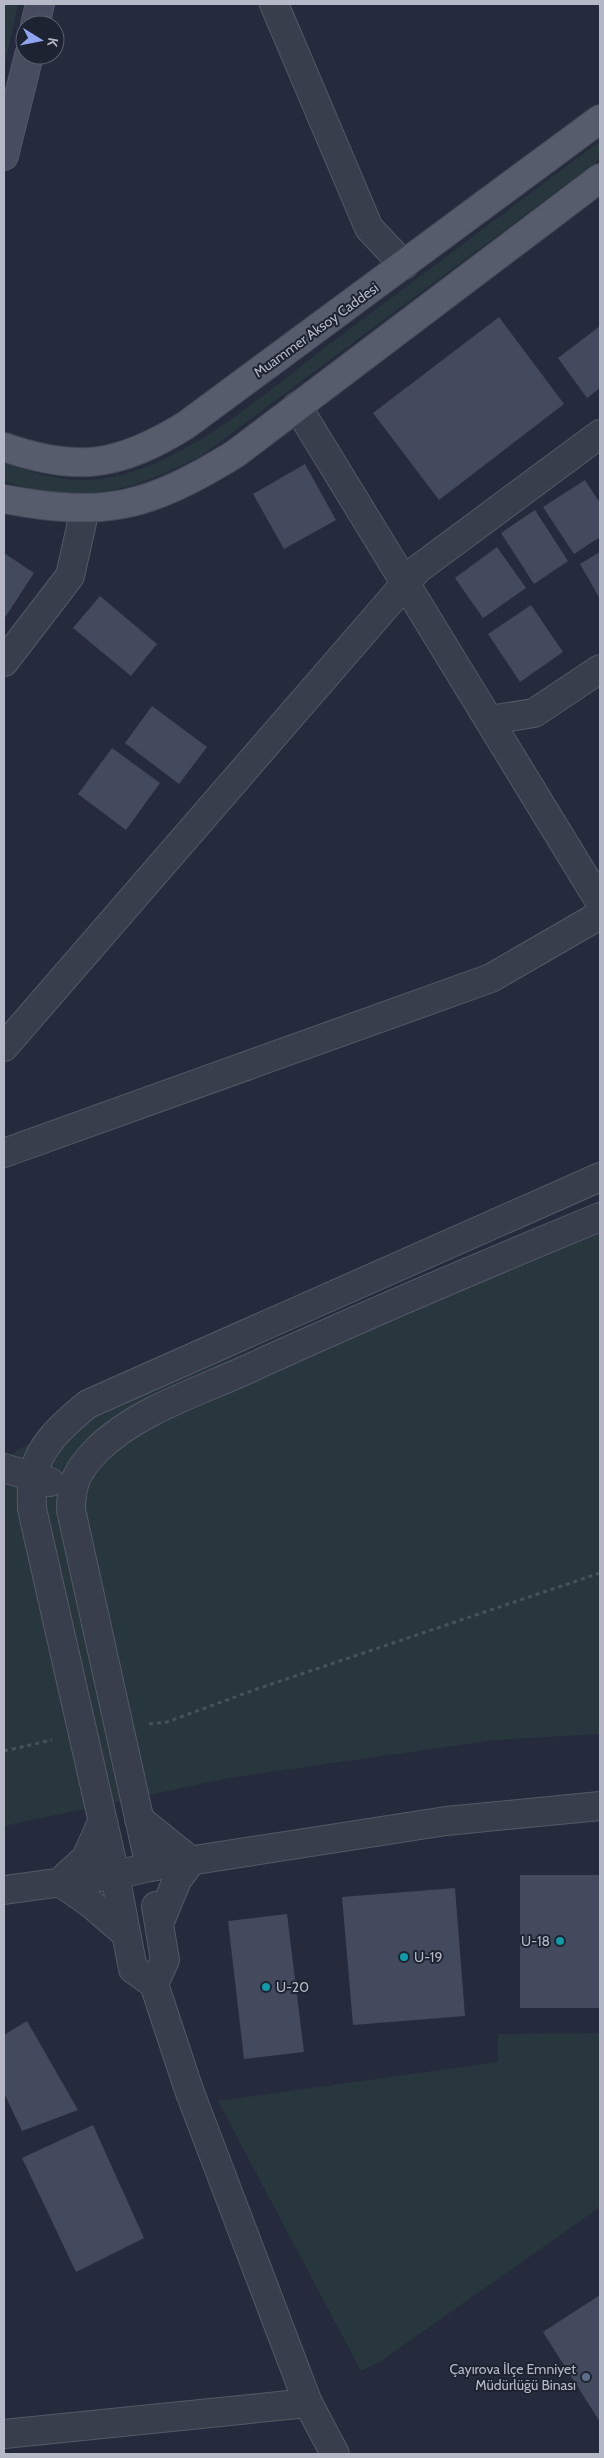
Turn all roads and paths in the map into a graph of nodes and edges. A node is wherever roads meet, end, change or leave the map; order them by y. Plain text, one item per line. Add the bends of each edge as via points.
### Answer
1 (274, 4) edge
2 (27, 65) edge
3 (600, 118) edge
4 (4, 156) edge
5 (600, 178) edge
6 (404, 265) junction
7 (297, 406) junction
8 (600, 434) edge
9 (4, 447) edge
10 (4, 499) edge
11 (84, 509) junction
12 (406, 584) junction
13 (4, 662) edge
14 (600, 669) edge
15 (489, 720) junction
16 (600, 902) edge
17 (600, 915) edge
18 (4, 1047) edge
19 (4, 1153) edge
20 (600, 1177) edge
21 (600, 1217) edge
22 (4, 1468) edge
23 (33, 1478) junction
24 (71, 1488) junction
25 (600, 1574) edge
26 (119, 1727) junction
27 (600, 1806) edge
28 (139, 1819) junction
29 (102, 1822) junction
30 (191, 1861) junction
31 (150, 1867) junction
32 (115, 1875) junction
33 (60, 1882) junction
34 (4, 1890) edge
35 (159, 1924) junction
36 (126, 1934) junction
37 (154, 1984) junction
38 (308, 2403) junction
39 (4, 2435) edge
40 (13, 2454) edge
41 (335, 2454) edge

1 - 6 street via 369,228
2 - 4 main road
3 - 6 main road, Muammer Aksoy Caddesi
5 - 7 main road
6 - 9 main road, Muammer Aksoy Caddesi via 186,424 131,455 102,462 72,461 38,458
7 - 11 main road via 235,454 196,478 161,494 119,507
7 - 12 street
8 - 12 street via 418,569
10 - 11 main road via 44,507
11 - 13 street via 70,576
12 - 15 street
12 - 18 street
14 - 15 street via 534,713
15 - 16 street
17 - 19 street via 491,978
20 - 23 street via 88,1404 65,1423 42,1450
21 - 24 street via 388,1305 135,1420 98,1449 82,1467
22 - 23 street
23 - 24 street
23 - 29 street via 32,1509
24 - 26 street via 71,1510
25 - 26 path via 167,1722
26 - 28 street
27 - 30 street via 446,1821
28 - 30 street
28 - 31 street
29 - 32 street
29 - 33 street via 86,1858
30 - 31 street
30 - 35 street via 177,1880
31 - 32 street
31 - 35 street
32 - 33 street
32 - 36 street
33 - 34 street
33 - 36 street
35 - 37 street via 165,1960
36 - 37 street via 133,1968
37 - 38 street via 189,2090
38 - 39 street
38 - 41 street
39 - 40 street

